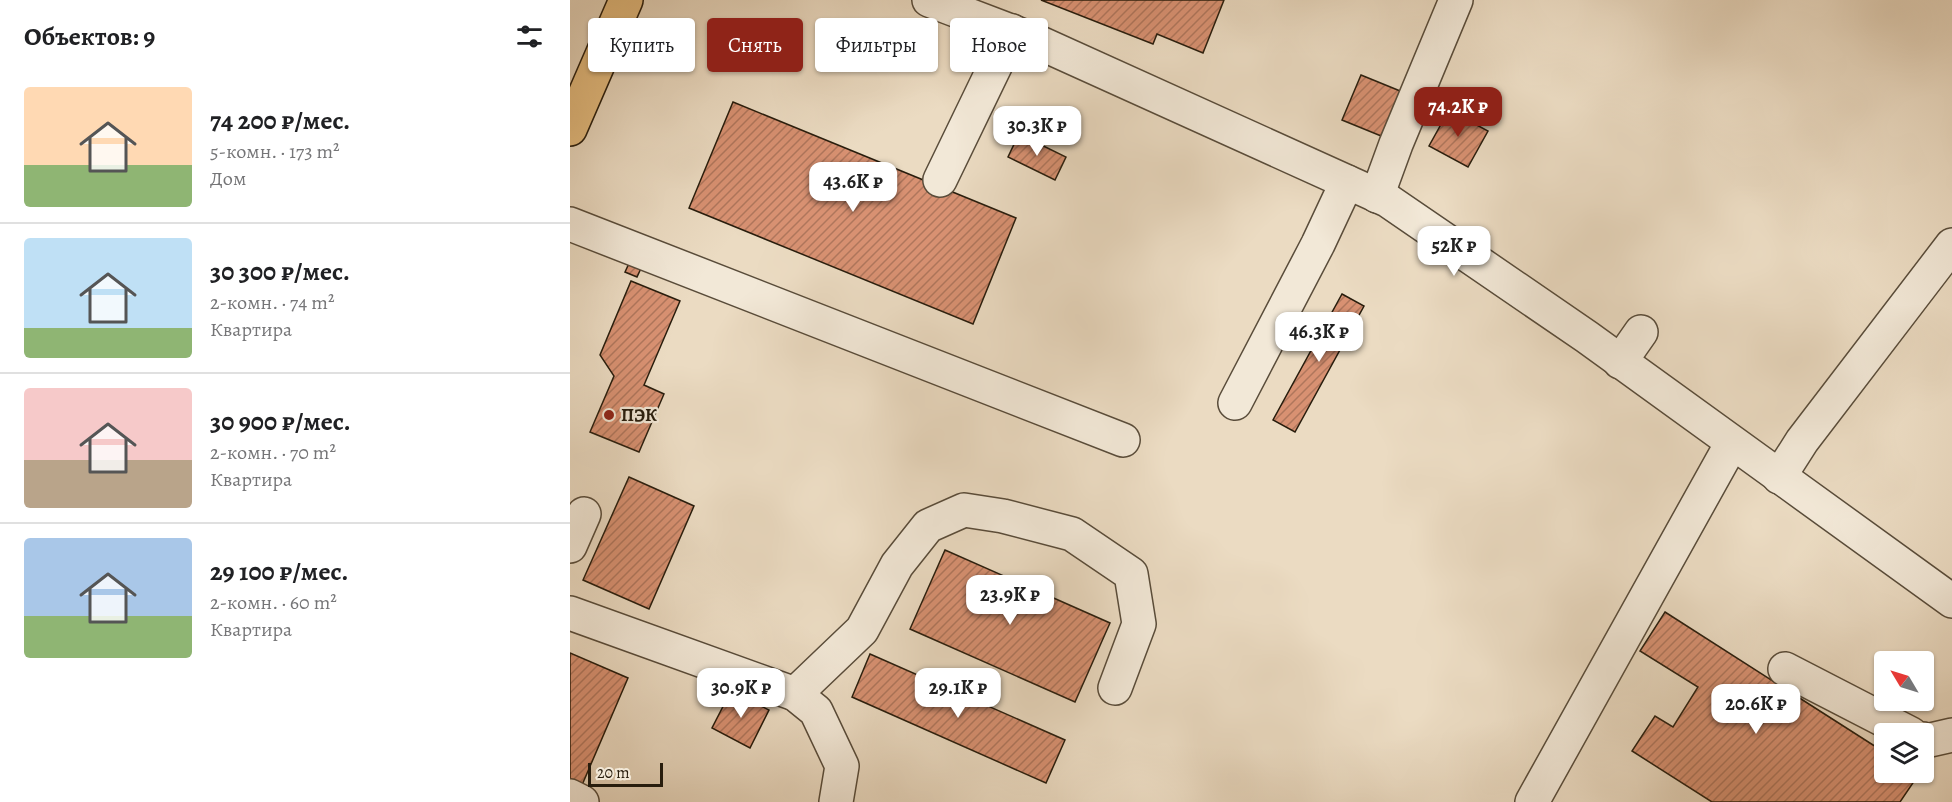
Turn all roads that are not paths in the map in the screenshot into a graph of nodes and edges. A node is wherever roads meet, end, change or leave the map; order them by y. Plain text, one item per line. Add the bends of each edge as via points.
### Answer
1 (627, 0) edge
2 (929, 0) edge
3 (1456, 0) edge
4 (970, 7) edge
5 (989, 18) edge
6 (1048, 47) edge
7 (992, 72) edge
8 (570, 129) edge
9 (940, 180) dead end
10 (1347, 182) junction
11 (1377, 195) junction
12 (570, 224) edge
13 (1952, 245) edge
14 (1641, 332) dead end
15 (1620, 362) junction
16 (1235, 403) dead end
17 (1123, 440) dead end
18 (1732, 443) junction
19 (1779, 477) junction
20 (584, 514) dead end
21 (570, 546) edge
22 (1952, 601) edge
23 (570, 613) edge
24 (1785, 669) dead end
25 (1116, 688) dead end
26 (795, 694) junction
27 (1890, 723) edge
28 (1952, 735) edge
29 (1934, 739) edge
30 (570, 796) edge
31 (582, 802) edge
32 (836, 802) edge
33 (1532, 802) edge

1 - 8 main road
2 - 4 street
3 - 11 street
4 - 5 street
6 - 10 street
7 - 9 street
10 - 11 street
10 - 16 street
11 - 15 street
12 - 17 street
13 - 19 street via 1802,441
14 - 15 street
15 - 18 street
18 - 19 street
18 - 33 street
19 - 22 street
20 - 21 street
23 - 26 street
24 - 27 street
25 - 26 street via 1139,624 1131,574 1072,534 964,510 928,526 897,565 862,630
26 - 32 street via 816,711 842,766
28 - 29 street
30 - 31 street

